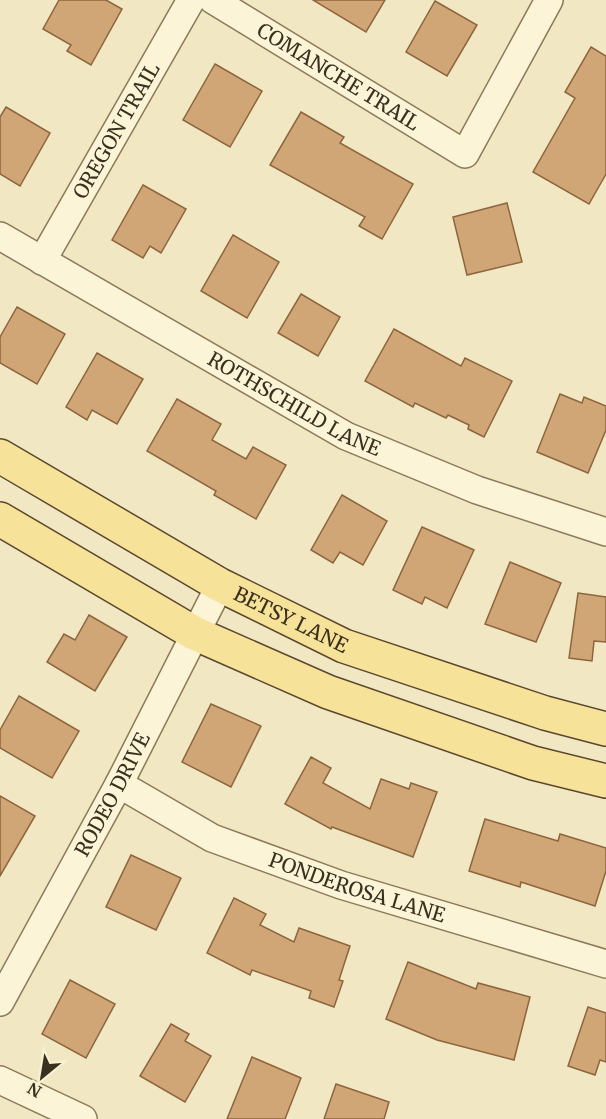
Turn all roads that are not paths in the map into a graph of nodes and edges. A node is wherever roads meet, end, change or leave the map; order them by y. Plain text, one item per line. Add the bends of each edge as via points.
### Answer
1 (191, 0) edge
2 (213, 0) edge
3 (549, 0) edge
4 (0, 236) edge
5 (42, 261) junction
6 (0, 456) edge
7 (0, 519) edge
8 (606, 532) edge
9 (220, 585) junction
10 (194, 633) junction
11 (606, 729) edge
12 (606, 781) edge
13 (119, 784) junction
14 (606, 964) edge
15 (0, 1002) edge
16 (0, 1080) edge
17 (82, 1119) edge

1 - 5 street, OREGON TRAIL
2 - 3 street, COMANCHE TRAIL via 465,154
4 - 5 street, ROTHSCHILD LANE
5 - 8 street, ROTHSCHILD LANE via 346,436 477,490
6 - 9 main road, BETSY LANE
7 - 10 main road
9 - 10 street, RODEO DRIVE
9 - 11 main road, BETSY LANE via 344,646 545,713
10 - 12 main road via 328,692 533,763
10 - 13 street, RODEO DRIVE
13 - 14 street, PONDEROSA LANE via 212,838 341,885
13 - 15 street, RODEO DRIVE
16 - 17 street

